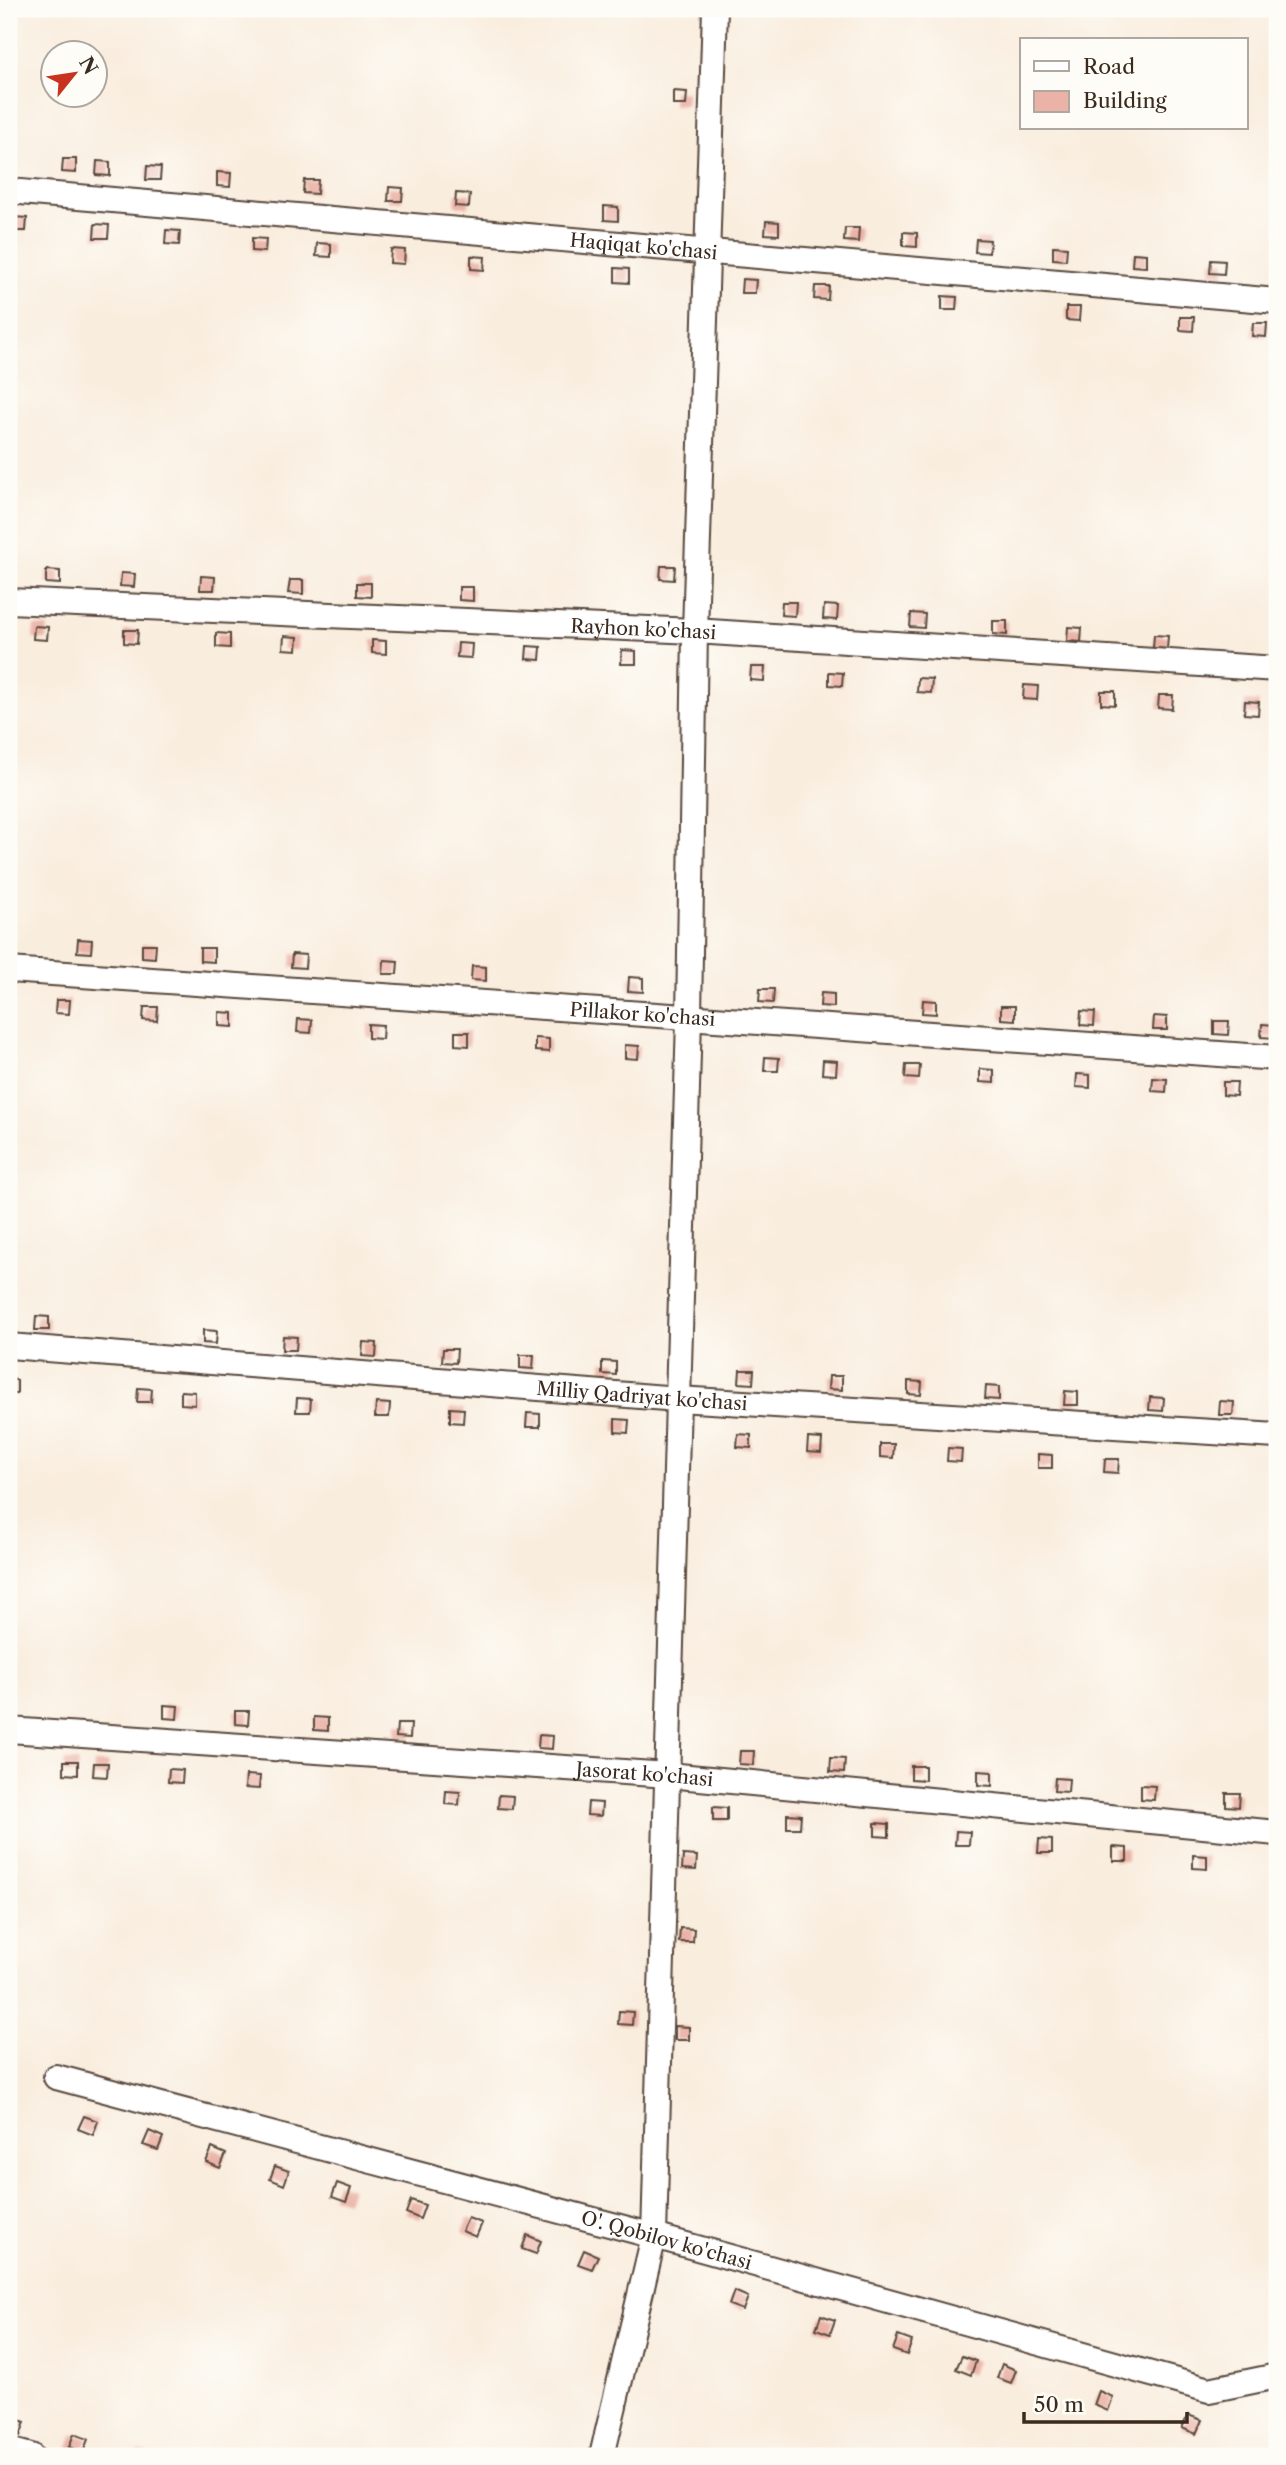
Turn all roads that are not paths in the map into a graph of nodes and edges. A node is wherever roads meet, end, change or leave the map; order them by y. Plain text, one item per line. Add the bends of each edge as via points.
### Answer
1 (715, 9) edge
2 (9, 191) edge
3 (707, 252) junction
4 (1277, 301) edge
5 (9, 601) edge
6 (695, 631) junction
7 (1277, 669) edge
8 (9, 970) edge
9 (689, 1018) junction
10 (1277, 1058) edge
11 (9, 1346) edge
12 (678, 1399) junction
13 (1277, 1436) edge
14 (9, 1730) edge
15 (668, 1775) junction
16 (1277, 1833) edge
17 (56, 2077) dead end
18 (653, 2236) junction
19 (1277, 2376) edge
20 (9, 2450) edge
21 (31, 2456) edge
22 (602, 2456) edge

1 - 3 street
2 - 3 street, Haqiqat ko'chasi
3 - 4 street, Haqiqat ko'chasi
3 - 6 street
5 - 6 street, Rayhon ko'chasi
6 - 7 street, Rayhon ko'chasi
6 - 9 street
8 - 9 street, Pillakor ko'chasi
9 - 10 street, Pillakor ko'chasi
9 - 12 street
11 - 12 street, Milliy Qadriyat ko'chasi
12 - 13 street, Milliy Qadriyat ko'chasi
12 - 15 street
14 - 15 street, Jasorat ko'chasi
15 - 16 street, Jasorat ko'chasi
15 - 18 street
17 - 18 street, O'. Qobilov ko'chasi
18 - 19 street, O'. Qobilov ko'chasi via 1209,2390
18 - 22 street
20 - 21 street

